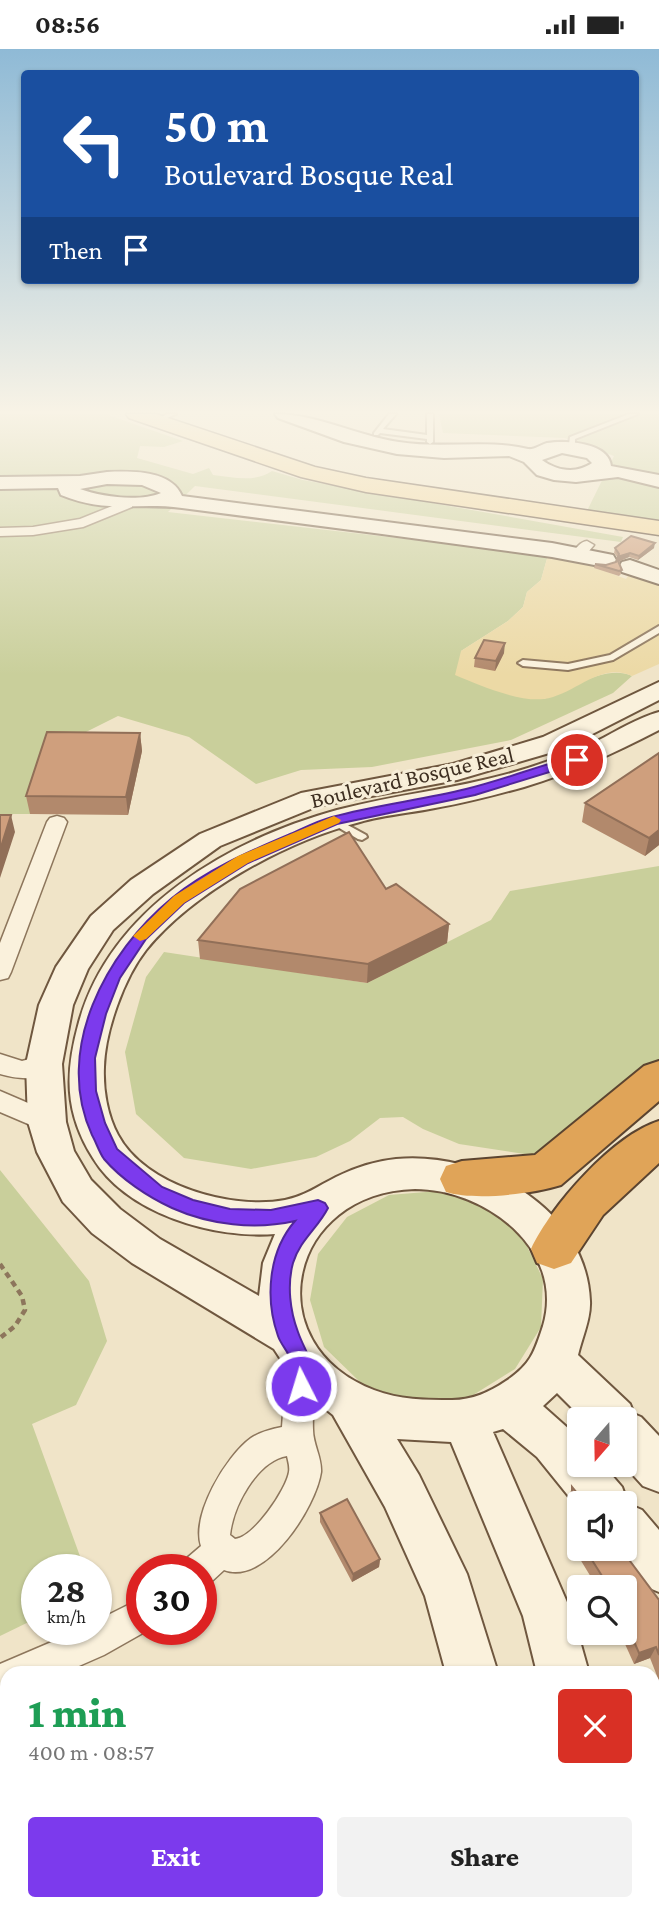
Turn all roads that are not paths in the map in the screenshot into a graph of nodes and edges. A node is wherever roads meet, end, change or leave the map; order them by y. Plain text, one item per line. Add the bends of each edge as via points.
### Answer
1 (93, 501) edge
2 (116, 501) edge
3 (141, 501) edge
4 (212, 501) edge
5 (474, 501) edge
6 (555, 501) edge
7 (127, 504) junction
8 (557, 513) junction
9 (0, 523) edge
10 (659, 528) edge
11 (0, 532) edge
12 (631, 559) edge
13 (659, 577) edge
14 (659, 629) edge
15 (523, 663) dead end
16 (659, 689) edge
17 (659, 720) edge
18 (333, 821) junction
19 (57, 822) dead end
20 (362, 837) dead end
21 (0, 972) edge
22 (0, 1063) edge
23 (44, 1064) junction
24 (650, 1100) edge
25 (0, 1101) edge
26 (47, 1122) junction
27 (659, 1138) edge
28 (462, 1179) junction
29 (318, 1208) junction
30 (554, 1249) junction
31 (295, 1348) junction
32 (554, 1361) junction
33 (350, 1403) junction
34 (602, 1407) edge
35 (487, 1413) junction
36 (298, 1439) junction
37 (637, 1445) edge
38 (659, 1470) edge
39 (595, 1491) edge
40 (637, 1541) edge
41 (212, 1554) edge
42 (217, 1559) edge
43 (659, 1568) edge
44 (126, 1624) edge
45 (38, 1666) edge
46 (470, 1666) edge
47 (561, 1666) edge

1 - 9 street via 95,507 70,518
2 - 7 main road
3 - 7 main road
4 - 12 main road
5 - 8 main road
6 - 8 main road
7 - 11 street via 83,523
8 - 10 main road
12 - 13 main road
14 - 15 lane via 613,657 568,667
16 - 23 main road, Boulevard Bosque Real via 553,743 457,772 311,799 210,840 142,887 102,923 72,967 56,1005
17 - 18 main road, Boulevard Bosque Real via 564,764 471,792
18 - 20 lane
18 - 29 main road, Boulevard Bosque Real via 243,860 179,900 140,936 112,977 87,1058 87,1091 110,1153 156,1192 230,1217 271,1218
19 - 21 street
22 - 23 street via 20,1071
23 - 26 main road, Boulevard Bosque Real
24 - 28 highway via 545,1171
25 - 26 street
26 - 31 main road, Boulevard Bosque Real via 55,1152 77,1191 106,1221
27 - 30 highway via 585,1201
28 - 29 main road via 387,1176 352,1187
28 - 30 main road via 499,1195 530,1219
29 - 31 main road via 298,1232 283,1263 279,1299
30 - 32 main road via 565,1276 569,1305
31 - 33 main road via 323,1383
31 - 36 street
32 - 34 main road
32 - 35 main road via 534,1385
33 - 35 main road via 406,1422
33 - 46 main road via 402,1491 449,1592
35 - 39 main road via 553,1442
35 - 47 main road
36 - 41 street via 269,1445 236,1483 213,1525 216,1543
36 - 42 street via 304,1478 270,1535 248,1555
37 - 38 main road
40 - 43 main road
44 - 45 street

